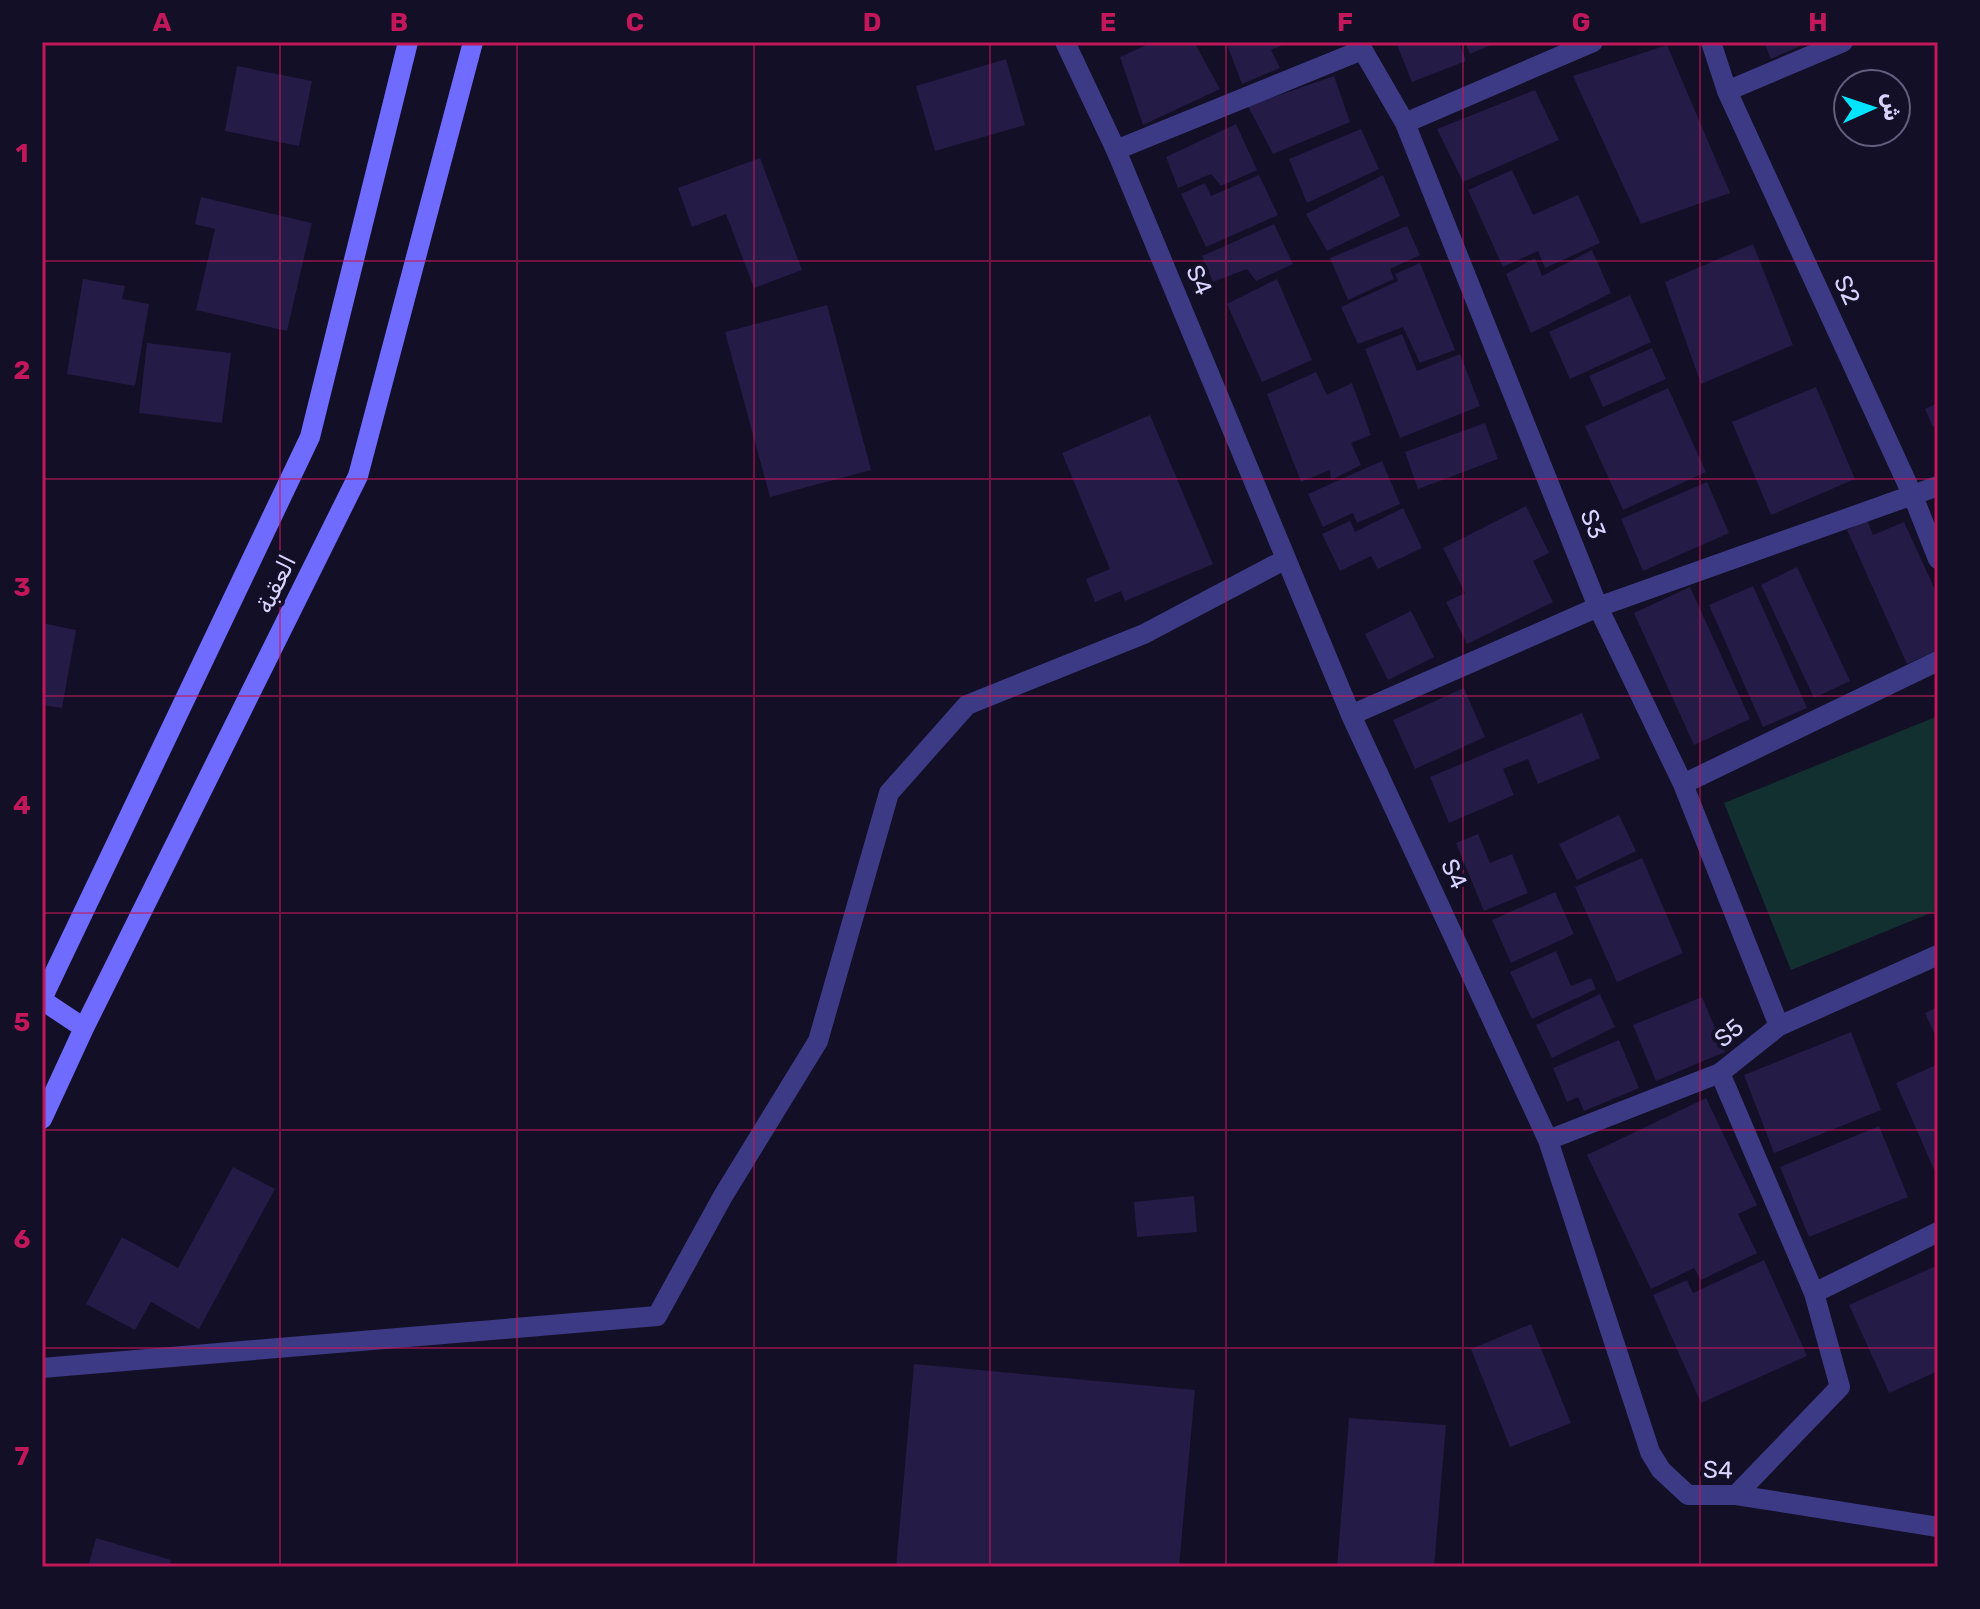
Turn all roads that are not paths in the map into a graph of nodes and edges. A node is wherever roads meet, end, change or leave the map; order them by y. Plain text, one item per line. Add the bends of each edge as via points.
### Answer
1 (408, 42) edge
2 (473, 42) edge
3 (1065, 42) edge
4 (1593, 42) edge
5 (1711, 42) edge
6 (1843, 42) edge
7 (1360, 46) edge
8 (1727, 91) junction
9 (1405, 123) junction
10 (1116, 150) junction
11 (1938, 486) edge
12 (1913, 496) junction
13 (1286, 559) junction
14 (1938, 559) edge
15 (1598, 607) junction
16 (1938, 661) edge
17 (1351, 715) junction
18 (1683, 784) junction
19 (1938, 955) edge
20 (42, 999) edge
21 (1779, 1026) junction
22 (84, 1028) junction
23 (1720, 1073) junction
24 (42, 1119) edge
25 (1548, 1140) junction
26 (1938, 1232) edge
27 (1814, 1293) junction
28 (42, 1368) edge
29 (1736, 1495) junction
30 (1938, 1527) edge

1 - 20 main road, العقبة via 310,437
2 - 22 main road, العقبة via 358,476
3 - 10 street, S4
4 - 9 street
5 - 8 street, S2
6 - 8 street
7 - 9 street, S3
7 - 10 street
8 - 12 street, S2
9 - 15 street, S3
10 - 13 street, S4
11 - 12 street
12 - 14 street, S2
12 - 15 street
13 - 17 street, S4
13 - 28 street via 1144,634 967,705 889,793 818,1041 657,1316
15 - 17 street
15 - 18 street, S3
16 - 18 street
17 - 25 street, S4
18 - 21 street, S3
19 - 21 street, S5
20 - 22 main road
21 - 23 street, S5
22 - 24 main road, العقبة
23 - 25 street, S5
23 - 27 street
25 - 29 street, S4 via 1650,1452 1688,1495
26 - 27 street
27 - 29 street via 1840,1387
29 - 30 street, S4

